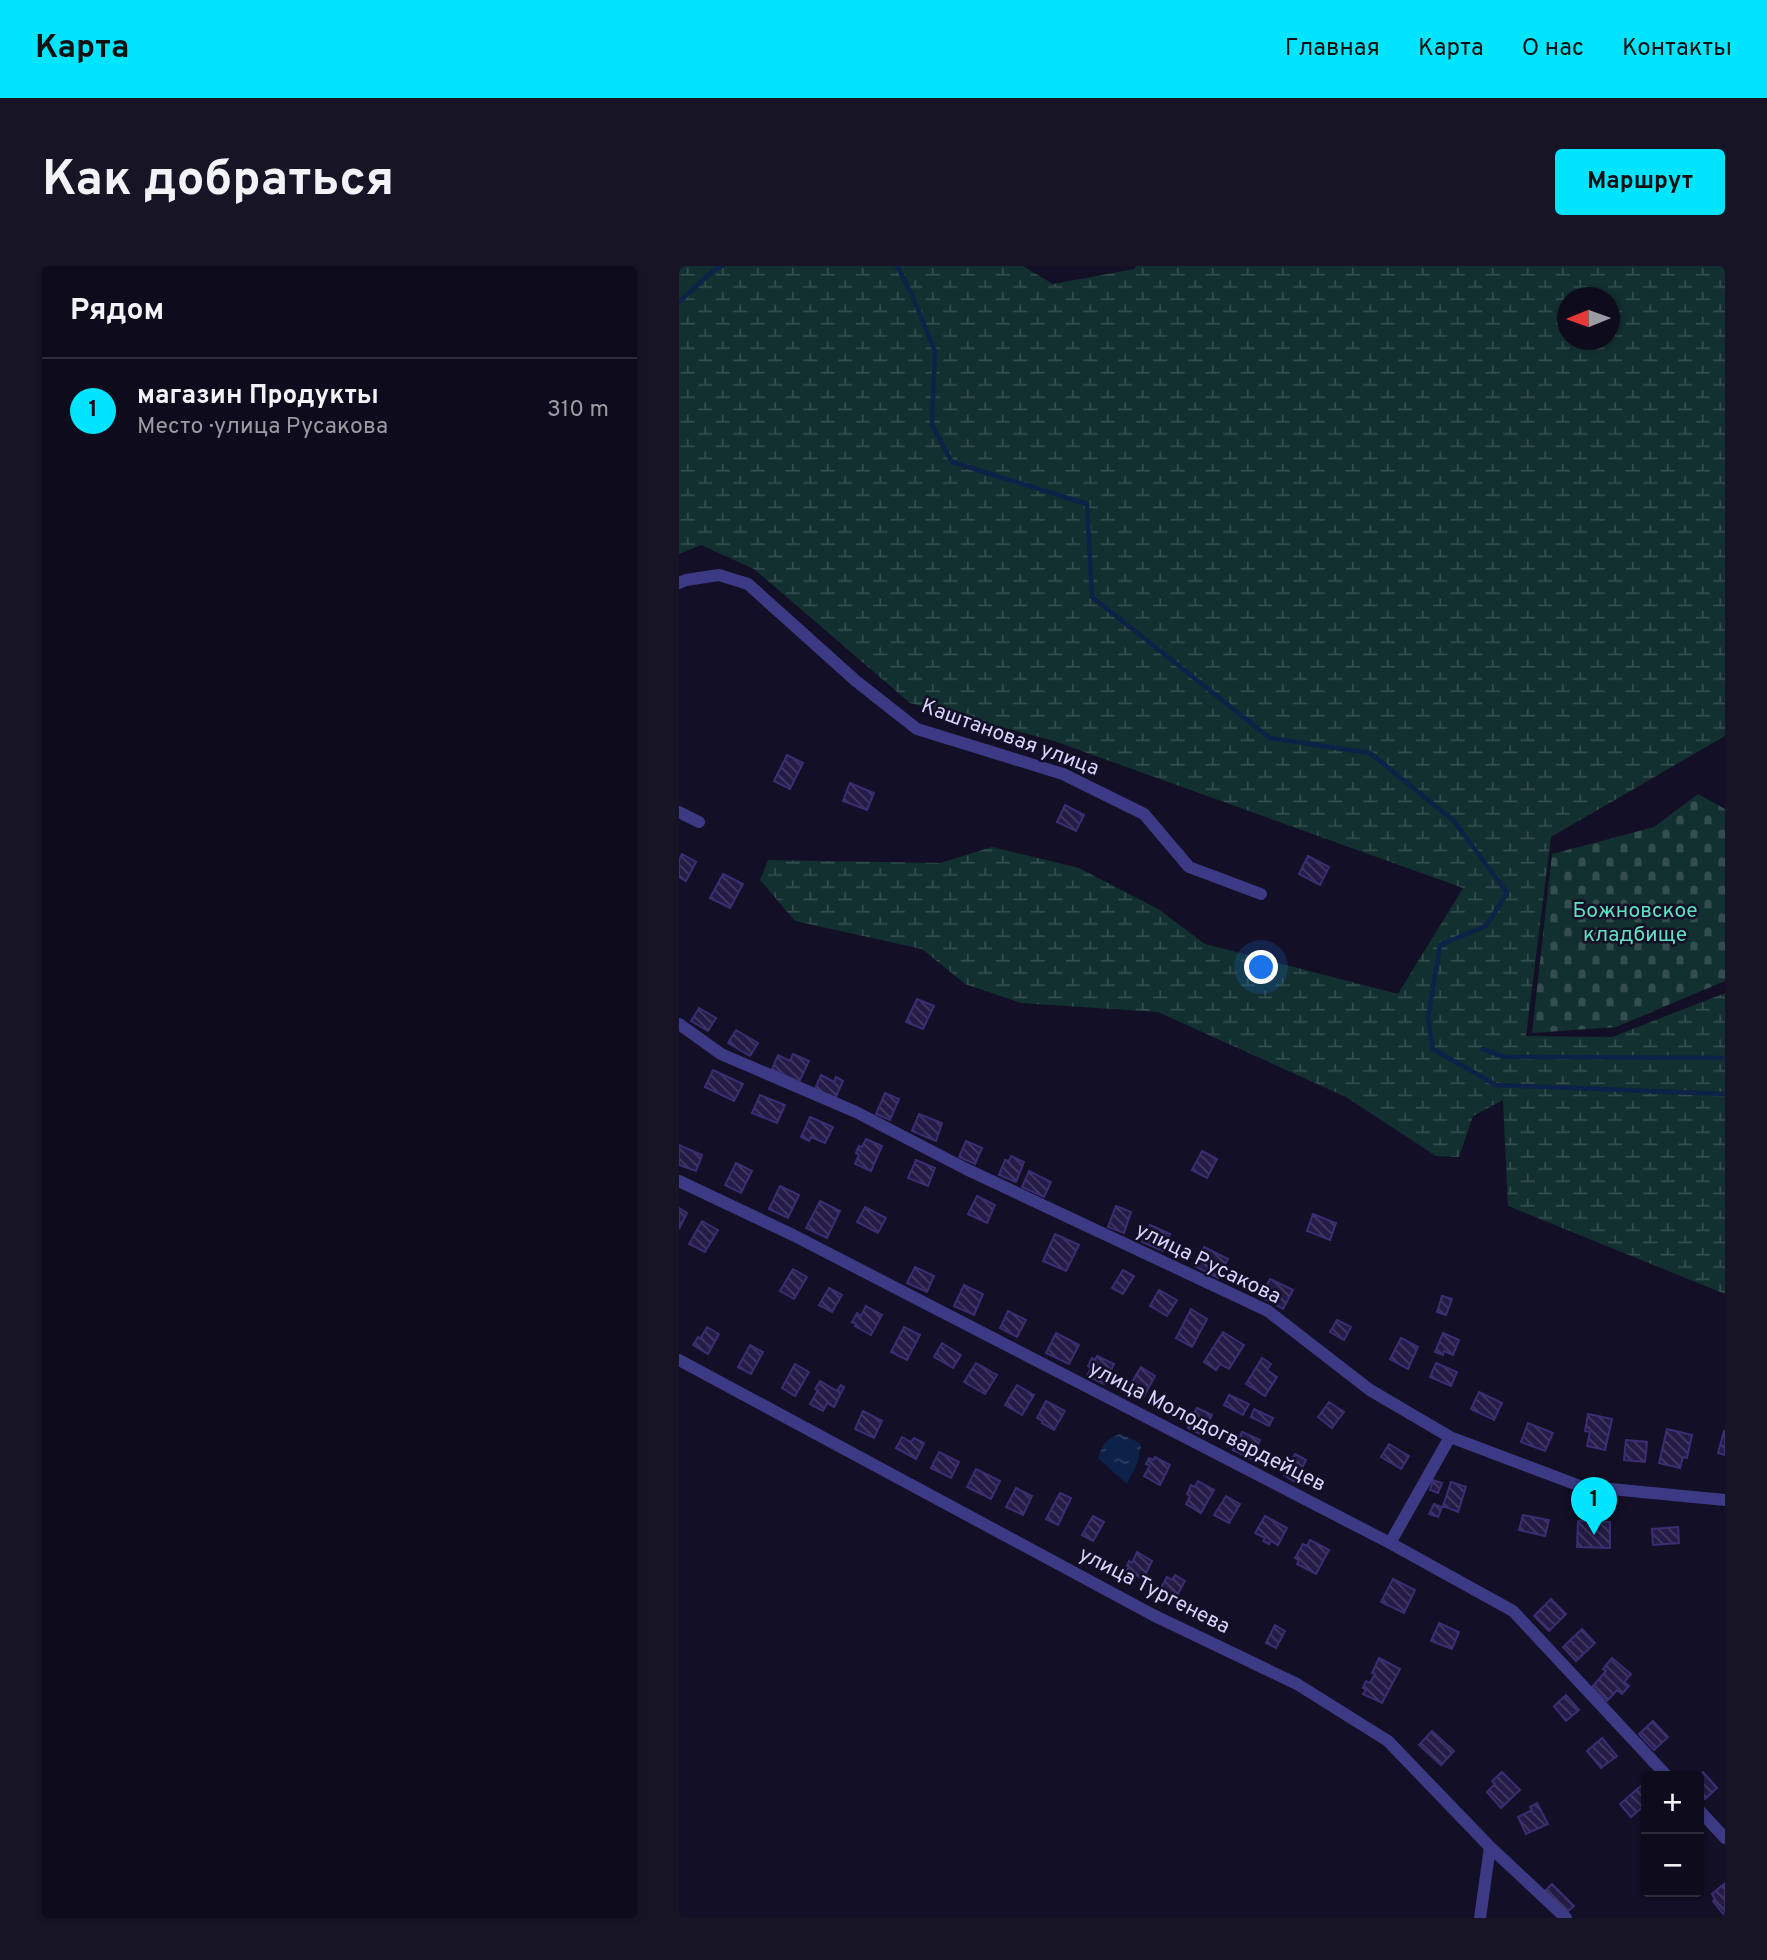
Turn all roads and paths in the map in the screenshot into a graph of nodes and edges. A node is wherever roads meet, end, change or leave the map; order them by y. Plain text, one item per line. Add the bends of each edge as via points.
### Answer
1 (679, 583) edge
2 (679, 812) edge
3 (699, 822) dead end
4 (1261, 894) dead end
5 (679, 1024) edge
6 (679, 1181) edge
7 (679, 1360) edge
8 (1450, 1437) junction
9 (1725, 1500) edge
10 (1390, 1543) junction
11 (1662, 1771) edge
12 (1704, 1815) edge
13 (1725, 1838) edge
14 (1490, 1847) junction
15 (1480, 1918) edge
16 (1566, 1918) edge

1 - 4 street, Каштановая улица via 719,575 748,584 917,729 1063,774 1144,814 1189,867
2 - 3 street
5 - 8 street, улица Русакова via 721,1054 856,1112 1268,1311 1370,1390
6 - 10 street, улица Молодогвардейцев via 793,1235
7 - 14 street, улица Тургенева via 1153,1615 1297,1684 1388,1741
8 - 9 street, улица Русакова via 1580,1486
8 - 10 street
10 - 11 street, улица Молодогвардейцев via 1513,1611
12 - 13 street
14 - 15 street
14 - 16 street, улица Тургенева

